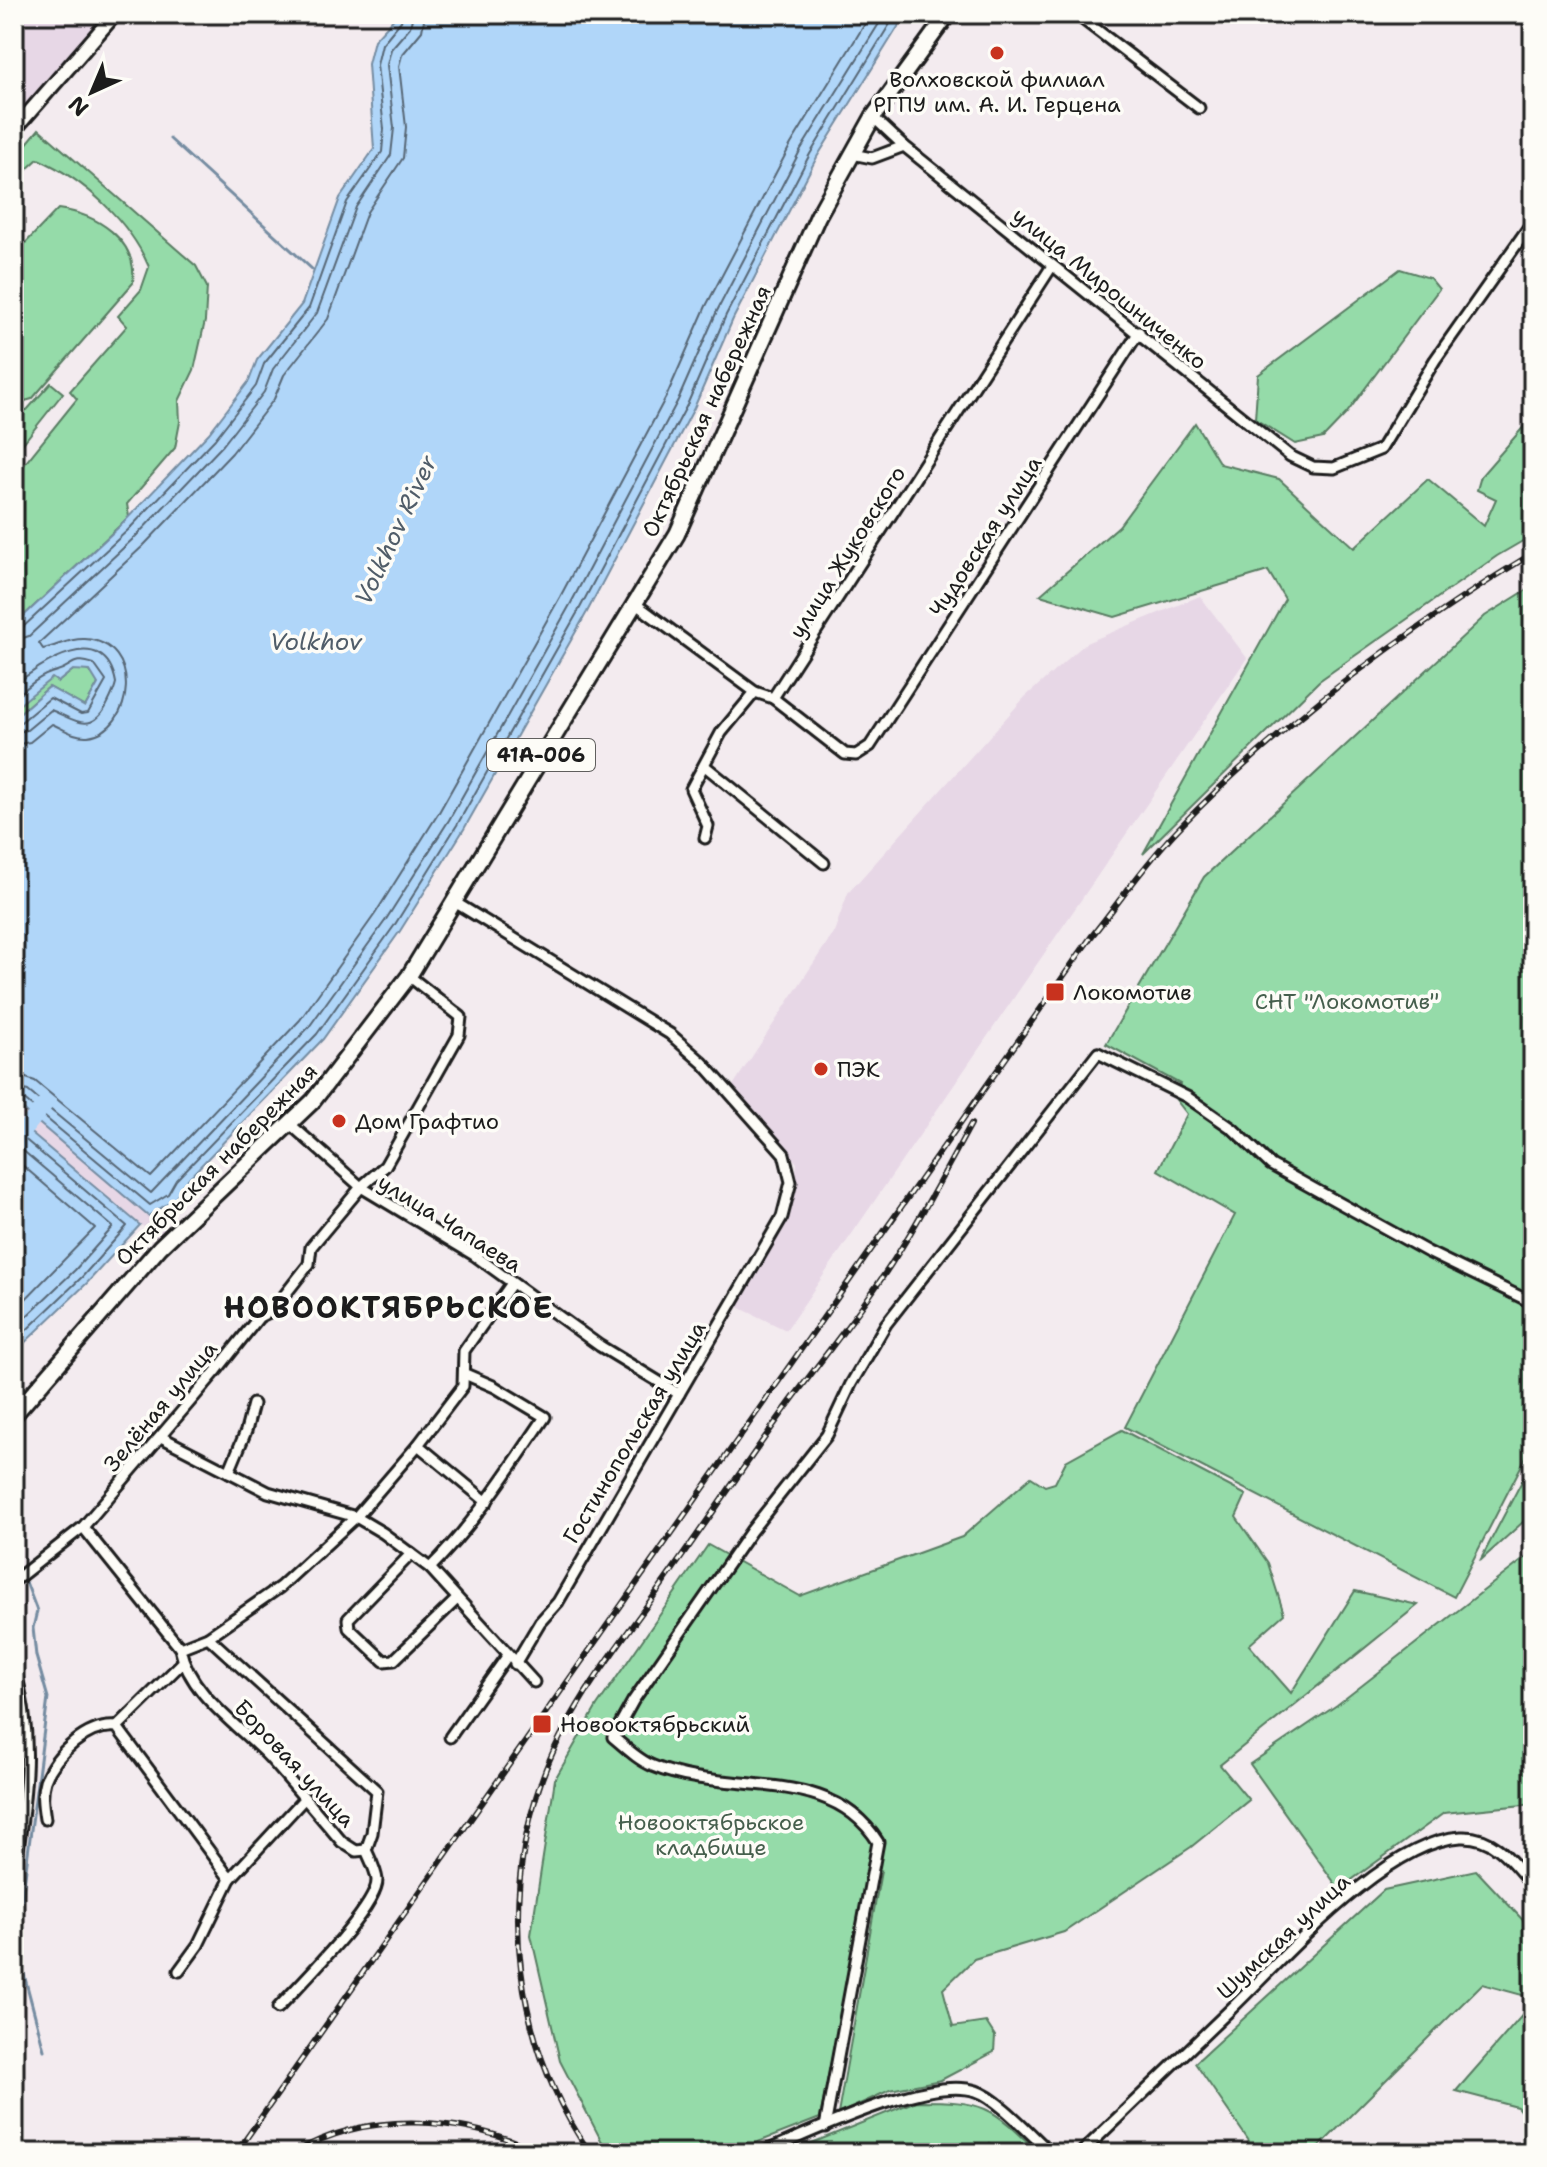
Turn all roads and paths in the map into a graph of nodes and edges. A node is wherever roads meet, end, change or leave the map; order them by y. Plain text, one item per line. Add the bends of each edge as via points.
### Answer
1 (115, 14) edge
2 (948, 14) edge
3 (1076, 14) edge
4 (1199, 108) dead end
5 (873, 117) junction
6 (14, 130) edge
7 (904, 146) junction
8 (852, 154) junction
9 (1533, 221) edge
10 (1052, 266) junction
11 (1139, 332) junction
12 (633, 602) junction
13 (755, 692) junction
14 (773, 698) junction
15 (705, 766) junction
16 (705, 838) dead end
17 (824, 863) dead end
18 (456, 903) junction
19 (409, 976) junction
20 (290, 1124) junction
21 (361, 1187) junction
22 (512, 1283) junction
23 (1533, 1303) edge
24 (465, 1374) junction
25 (679, 1394) junction
26 (253, 1404) dead end
27 (14, 1415) edge
28 (161, 1437) junction
29 (418, 1445) junction
30 (229, 1472) junction
31 (487, 1502) junction
32 (356, 1517) junction
33 (83, 1527) junction
34 (411, 1554) junction
35 (430, 1568) junction
36 (14, 1581) edge
37 (457, 1599) junction
38 (208, 1637) junction
39 (180, 1648) junction
40 (508, 1655) junction
41 (183, 1662) junction
42 (515, 1664) junction
43 (14, 1666) edge
44 (534, 1682) dead end
45 (117, 1727) junction
46 (450, 1737) dead end
47 (304, 1799) junction
48 (45, 1819) dead end
49 (366, 1850) junction
50 (230, 1879) junction
51 (14, 1883) edge
52 (1533, 1886) edge
53 (179, 1971) dead end
54 (278, 2008) dead end
55 (825, 2127) junction
56 (761, 2153) edge
57 (1051, 2153) edge
58 (1081, 2153) edge

1 - 6 street
2 - 5 main road, Октябрьская набережная / 41А-006
3 - 4 street
5 - 7 street, улица Мирошниченко
5 - 8 main road, Октябрьская набережная / 41А-006
7 - 8 street via 872,158
7 - 10 street, улица Мирошниченко
8 - 12 main road, Октябрьская набережная / 41А-006 via 818,216 693,502
9 - 11 street, улица Мирошниченко via 1435,360 1381,449 1334,468 1313,467 1290,456
10 - 11 street, улица Мирошниченко
10 - 14 street, улица Жуковского
11 - 14 street, Чудовская улица via 870,746 856,755 828,744
12 - 13 street
12 - 18 main road, Октябрьская набережная / 41А-006
13 - 14 street
13 - 15 street via 721,733
15 - 16 street via 691,789 708,826
15 - 17 street
18 - 19 main road, Октябрьская набережная / 41А-006
18 - 25 street, Гостинопольская улица via 670,1034 784,1154 791,1182 782,1217
19 - 20 main road, Октябрьская набережная / 41А-006 via 344,1065
19 - 21 street, Зелёная улица via 461,1017 459,1035 385,1166
20 - 21 street, улица Чапаева
20 - 27 main road, Октябрьская набережная / 41А-006 via 160,1247
21 - 22 street, улица Чапаева
21 - 28 street, Зелёная улица via 311,1247 309,1264 273,1310 259,1317 232,1347
22 - 24 street via 464,1351
22 - 25 street, улица Чапаева
23 - 55 street via 1271,1165 1233,1129 1187,1097 1098,1053 886,1324 815,1453 751,1531 613,1737 652,1766 840,1803 866,1823 878,1842
24 - 29 street via 463,1386
24 - 31 street via 545,1417
25 - 42 street, Гостинопольская улица via 558,1602
26 - 30 street
28 - 30 street
28 - 33 street, Зелёная улица
29 - 31 street
29 - 32 street
30 - 32 street via 268,1492
31 - 35 street
32 - 34 street
32 - 38 street via 280,1587
33 - 36 street, Зелёная улица
33 - 39 street
34 - 35 street
34 - 37 street via 348,1619 349,1628 384,1661 394,1660
35 - 37 street
37 - 40 street
38 - 39 street
38 - 49 street, Боровая улица via 377,1791
39 - 41 street, Боровая улица
40 - 42 street
40 - 46 street
41 - 45 street
41 - 47 street, Боровая улица via 206,1696
42 - 44 street
43 - 51 street via 29,1753
45 - 48 street via 101,1726 84,1734 53,1768 42,1799
45 - 50 street
47 - 49 street, Боровая улица via 342,1842 356,1851
47 - 50 street
49 - 54 street via 377,1880 375,1892 349,1930
50 - 53 street via 198,1945
52 - 58 street, Шумская улица via 1493,1843 1463,1837 1407,1855 1329,1915
55 - 56 street
55 - 57 street via 922,2091 958,2088 979,2092

